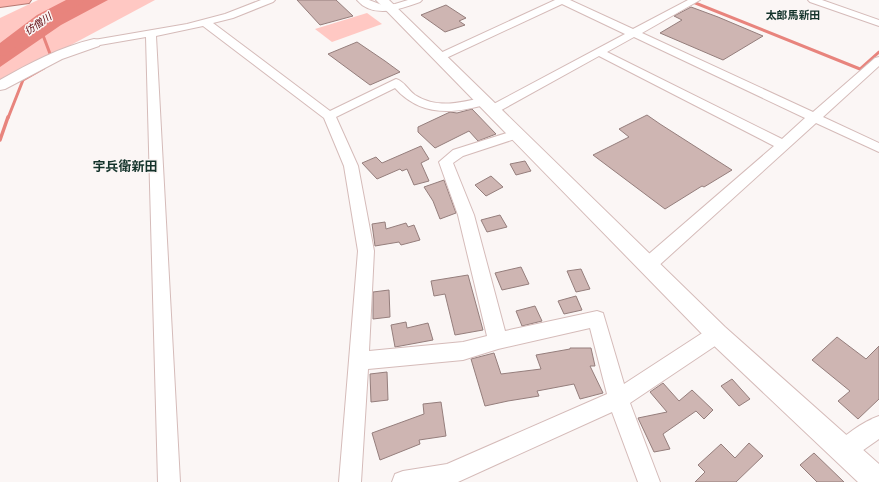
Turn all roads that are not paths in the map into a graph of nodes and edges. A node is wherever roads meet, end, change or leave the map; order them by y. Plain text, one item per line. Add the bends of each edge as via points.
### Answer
1 (24, 0) edge
2 (270, 0) edge
3 (362, 0) edge
4 (417, 0) edge
5 (563, 0) edge
6 (695, 0) edge
7 (813, 0) edge
8 (0, 3) edge
9 (395, 3) edge
10 (206, 23) junction
11 (879, 23) edge
12 (150, 34) junction
13 (634, 34) junction
14 (94, 43) joint
15 (599, 52) junction
16 (440, 57) junction
17 (879, 60) edge
18 (0, 86) edge
19 (488, 105) junction
20 (329, 116) junction
21 (816, 118) junction
22 (516, 134) junction
23 (783, 145) junction
24 (879, 148) edge
25 (649, 264) junction
26 (718, 334) junction
27 (498, 340) junction
28 (359, 361) junction
29 (618, 399) junction
30 (879, 426) edge
31 (844, 450) junction
32 (169, 482) edge
33 (350, 482) edge
34 (403, 482) edge
35 (649, 482) edge
36 (878, 482) edge

1 - 8 highway
2 - 10 street
3 - 9 street via 371,6
4 - 9 street
5 - 13 street
5 - 16 street
6 - 13 street
7 - 11 street
9 - 16 street
10 - 12 street
10 - 20 street
12 - 14 street
12 - 32 street
13 - 15 street
13 - 21 street
14 - 18 street via 53,56
15 - 19 street
15 - 23 street
16 - 19 street
17 - 21 street
19 - 20 street via 436,107 411,97 396,84
19 - 22 street
20 - 28 street via 351,166 366,251
21 - 23 street
21 - 24 street
22 - 25 street
22 - 27 street via 458,153 446,162 466,215
23 - 25 street
25 - 26 street
26 - 29 street
26 - 31 street
27 - 28 street via 462,351
27 - 29 street via 597,319
28 - 33 street
29 - 34 street via 448,475
29 - 35 street
30 - 31 street
31 - 36 street

